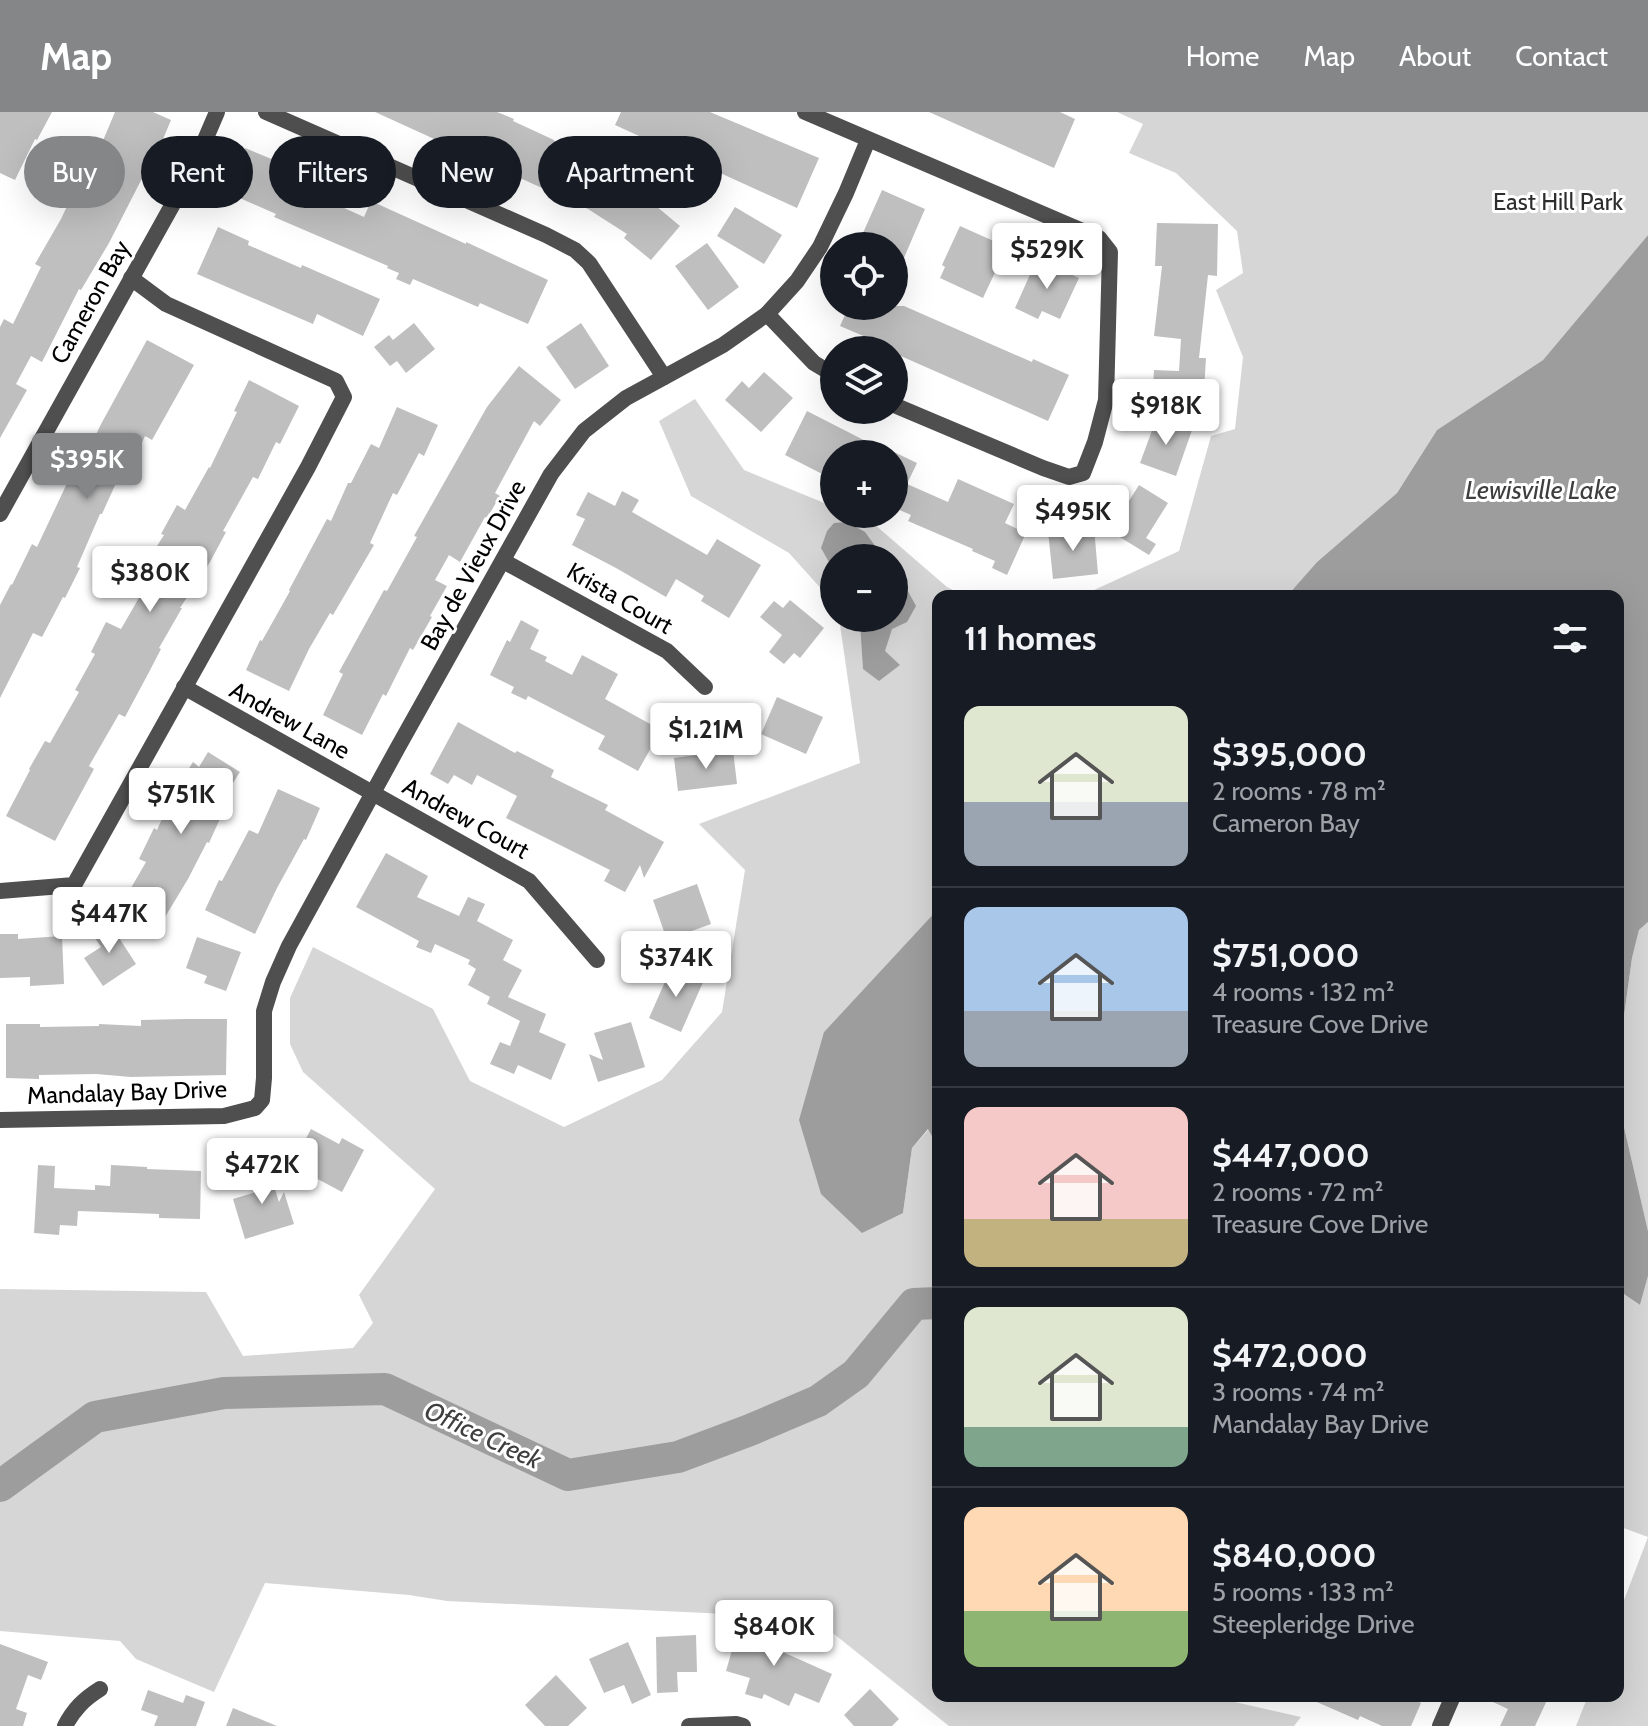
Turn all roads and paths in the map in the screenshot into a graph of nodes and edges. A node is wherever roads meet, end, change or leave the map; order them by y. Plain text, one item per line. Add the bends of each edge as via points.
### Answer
1 (217, 112) edge
2 (266, 112) edge
3 (805, 112) edge
4 (868, 140) junction
5 (131, 278) junction
6 (767, 314) junction
7 (820, 367) edge
8 (664, 377) junction
9 (908, 411) edge
10 (0, 514) edge
11 (503, 561) junction
12 (184, 687) junction
13 (705, 687) dead end
14 (372, 794) junction
15 (0, 891) edge
16 (597, 960) dead end
17 (255, 1108) joint
18 (0, 1120) edge
19 (100, 1689) dead end
20 (1450, 1702) edge
21 (65, 1726) edge
22 (689, 1726) edge
23 (743, 1726) edge
24 (1440, 1726) edge

1 - 5 street, Cameron Bay via 193,168
2 - 8 street via 575,250 589,263
3 - 4 street
4 - 6 street, Bay de Vieux Drive via 820,247
4 - 9 street via 1099,238 1110,252 1106,400 1083,473 1069,477 1043,468
5 - 10 street, Cameron Bay
5 - 12 street via 166,304 336,381 344,397
6 - 7 street
6 - 8 street, Bay de Vieux Drive
8 - 11 street, Bay de Vieux Drive via 584,431 551,474
11 - 13 street, Krista Court via 667,651
11 - 14 street, Bay de Vieux Drive
12 - 14 street, Andrew Lane
12 - 15 street via 74,885
14 - 16 street, Andrew Court via 529,881
14 - 17 street, Bay de Vieux Drive via 273,982 264,1011 262,1100
17 - 18 street, Mandalay Bay Drive via 224,1116
19 - 21 street via 72,1712
20 - 24 street
22 - 23 street

